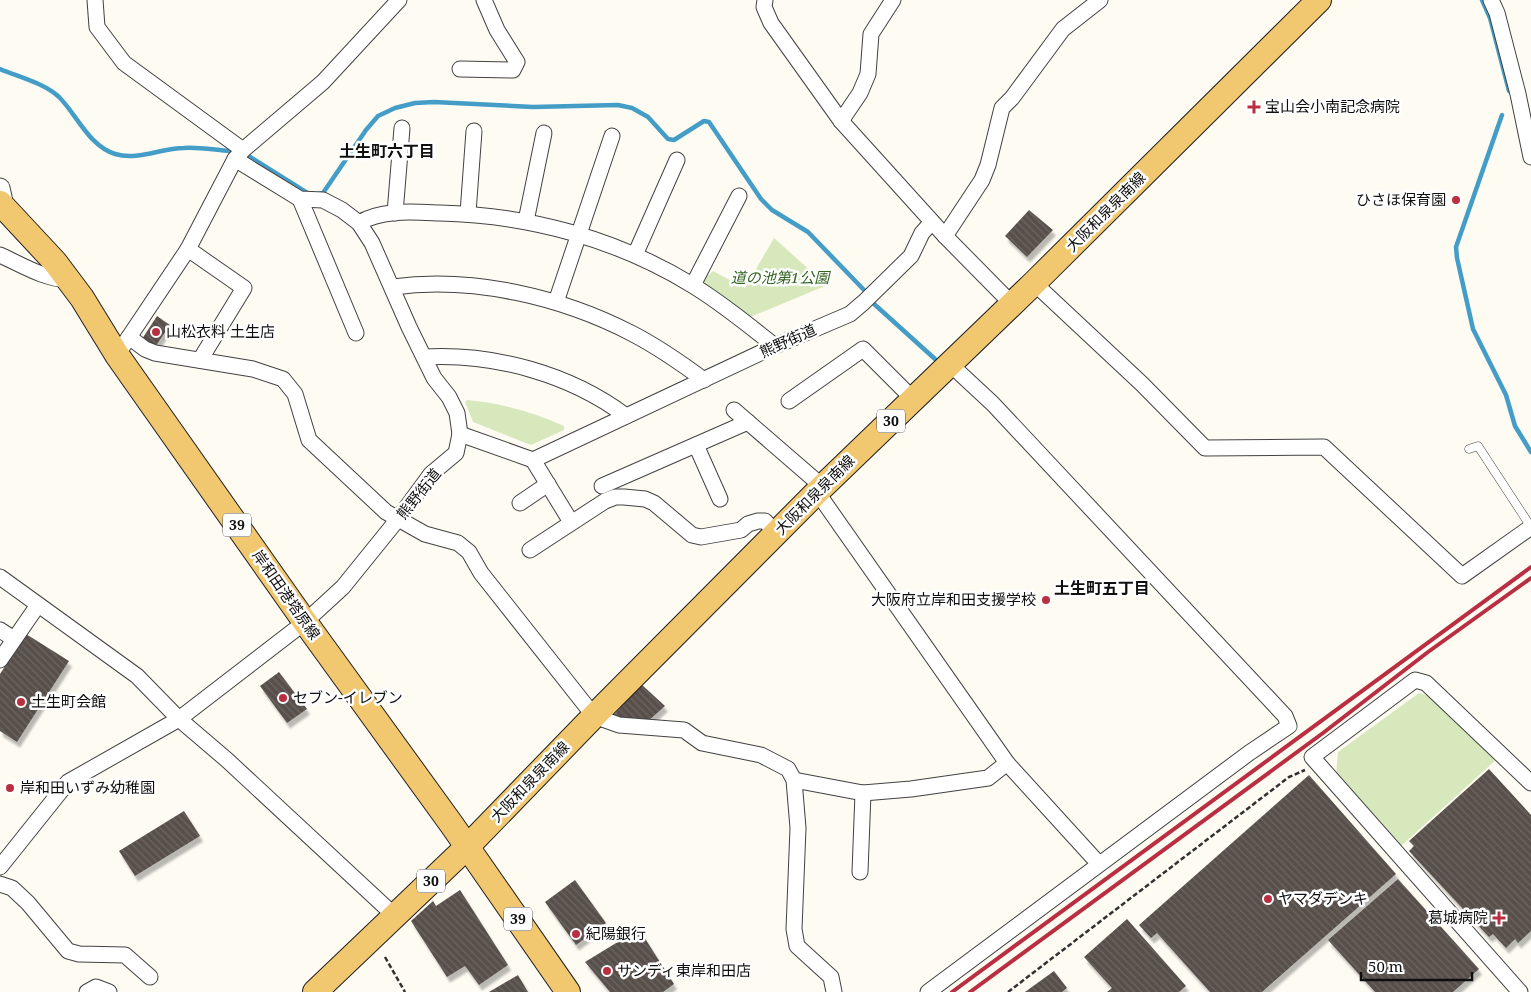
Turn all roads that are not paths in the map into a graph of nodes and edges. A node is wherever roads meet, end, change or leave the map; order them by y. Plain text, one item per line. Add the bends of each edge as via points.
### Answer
1 (96, 0) edge
2 (399, 0) edge
3 (484, 0) edge
4 (765, 0) edge
5 (893, 0) edge
6 (1100, 0) edge
7 (1319, 0) edge
8 (1491, 0) edge
9 (460, 69) dead end
10 (841, 121) junction
11 (402, 128) dead end
12 (474, 131) dead end
13 (544, 133) dead end
14 (612, 136) dead end
15 (239, 154) junction
16 (1531, 154) edge
17 (677, 160) dead end
18 (739, 196) dead end
19 (1, 199) edge
20 (300, 199) junction
21 (395, 213) junction
22 (468, 213) junction
23 (526, 221) junction
24 (932, 222) junction
25 (359, 223) junction
26 (578, 234) junction
27 (945, 236) junction
28 (188, 249) junction
29 (0, 255) edge
30 (635, 255) junction
31 (69, 280) junction
32 (1034, 283) junction
33 (693, 286) junction
34 (392, 287) junction
35 (556, 302) junction
36 (1012, 304) junction
37 (356, 333) dead end
38 (123, 346) junction
39 (775, 346) junction
40 (424, 357) junction
41 (200, 360) junction
42 (950, 364) junction
43 (704, 380) junction
44 (913, 399) junction
45 (789, 401) dead end
46 (734, 410) dead end
47 (626, 416) junction
48 (748, 422) junction
49 (460, 434) junction
50 (696, 445) junction
51 (1469, 449) dead end
52 (533, 460) junction
53 (548, 484) junction
54 (602, 486) dead end
55 (820, 490) junction
56 (720, 498) dead end
57 (520, 503) dead end
58 (398, 519) junction
59 (571, 522) junction
60 (1531, 527) edge
61 (776, 533) junction
62 (530, 550) dead end
63 (0, 577) edge
64 (38, 605) junction
65 (305, 622) junction
66 (0, 630) edge
67 (14, 640) junction
68 (0, 660) edge
69 (594, 716) junction
70 (179, 719) junction
71 (1007, 763) junction
72 (794, 780) junction
73 (1531, 783) edge
74 (863, 793) junction
75 (468, 847) junction
76 (1099, 864) junction
77 (0, 867) edge
78 (860, 872) dead end
79 (0, 884) edge
80 (395, 916) junction
81 (150, 977) dead end
82 (87, 992) edge
83 (109, 992) edge
84 (314, 992) edge
85 (568, 992) edge
86 (834, 992) edge
87 (928, 992) edge
88 (1520, 992) edge

1 - 15 street via 97,27 124,63
2 - 15 street via 324,82
3 - 9 street via 497,30 517,62 513,70
4 - 10 street via 764,7 771,23
5 - 10 street via 871,34 868,74 860,93
6 - 27 street via 1063,29 1002,108 982,180
7 - 32 main road, 大阪和泉泉南線 / 30
8 - 16 street via 1497,12
10 - 24 street
11 - 21 street
12 - 22 street
13 - 23 street
14 - 26 street
15 - 20 street
15 - 28 street
17 - 30 street
18 - 33 street
19 - 31 main road, 岸和田港塔原線 / 39
20 - 25 street via 323,200
20 - 37 street
21 - 22 street
21 - 25 street via 370,216
22 - 23 street
23 - 26 street
24 - 27 street
24 - 39 street, 熊野街道 via 922,233 911,256 850,314
25 - 34 street
26 - 30 street
26 - 35 street
27 - 36 street
28 - 38 street
28 - 41 street via 244,288
29 - 31 street via 42,275
30 - 33 street
31 - 38 main road, 岸和田港塔原線 / 39
32 - 36 main road, 大阪和泉泉南線 / 30
32 - 60 street via 1205,448 1324,447 1462,576
33 - 39 street
34 - 35 street via 463,285
34 - 40 street
35 - 43 street via 634,334
36 - 42 main road, 大阪和泉泉南線 / 30
38 - 41 street
38 - 65 main road, 岸和田港塔原線 / 39
39 - 43 street, 熊野街道
40 - 47 street via 468,358 525,368 579,387
40 - 49 street via 457,413
41 - 58 street via 253,369 283,379 295,394 309,440 386,512
42 - 44 main road, 大阪和泉泉南線 / 30
42 - 76 street via 993,404 1286,716 1289,726
43 - 47 street, 熊野街道
44 - 45 street via 863,349
44 - 55 main road, 大阪和泉泉南線 / 30
46 - 48 street
47 - 52 street, 熊野街道
48 - 50 street
48 - 55 street
49 - 52 street
49 - 58 street, 熊野街道 via 456,453 430,474
50 - 54 street
50 - 56 street
51 - 60 lane via 1478,446
52 - 53 street
53 - 57 street
53 - 59 street
55 - 61 main road, 大阪和泉泉南線 / 30
55 - 71 street
58 - 65 street, 熊野街道 via 343,587
58 - 69 street via 425,534 458,543 469,552 481,573
59 - 61 street via 605,501 624,497 654,503 692,535 701,537 741,530 758,521 765,522
59 - 62 street
61 - 69 main road, 大阪和泉泉南線 / 30
63 - 64 street
64 - 67 street
64 - 70 street via 137,676
65 - 70 street, 熊野街道
65 - 75 main road, 岸和田港塔原線 / 39
66 - 67 street
67 - 68 street
69 - 72 street via 618,725 684,730 702,743 761,756 788,769
69 - 75 main road, 大阪和泉泉南線 / 30
70 - 77 street, 熊野街道 via 68,782
70 - 80 street
71 - 74 street via 988,778
71 - 76 street
72 - 74 street
72 - 86 street via 798,828 794,929 797,946 831,977
73 - 88 street via 1426,683 1415,680 1312,757
74 - 78 street
75 - 80 main road, 大阪和泉泉南線 / 30
75 - 85 main road, 岸和田港塔原線 / 39
76 - 87 street
79 - 81 street via 12,888 68,951 124,955
80 - 84 main road, 大阪和泉泉南線 / 30
82 - 83 street via 96,987

